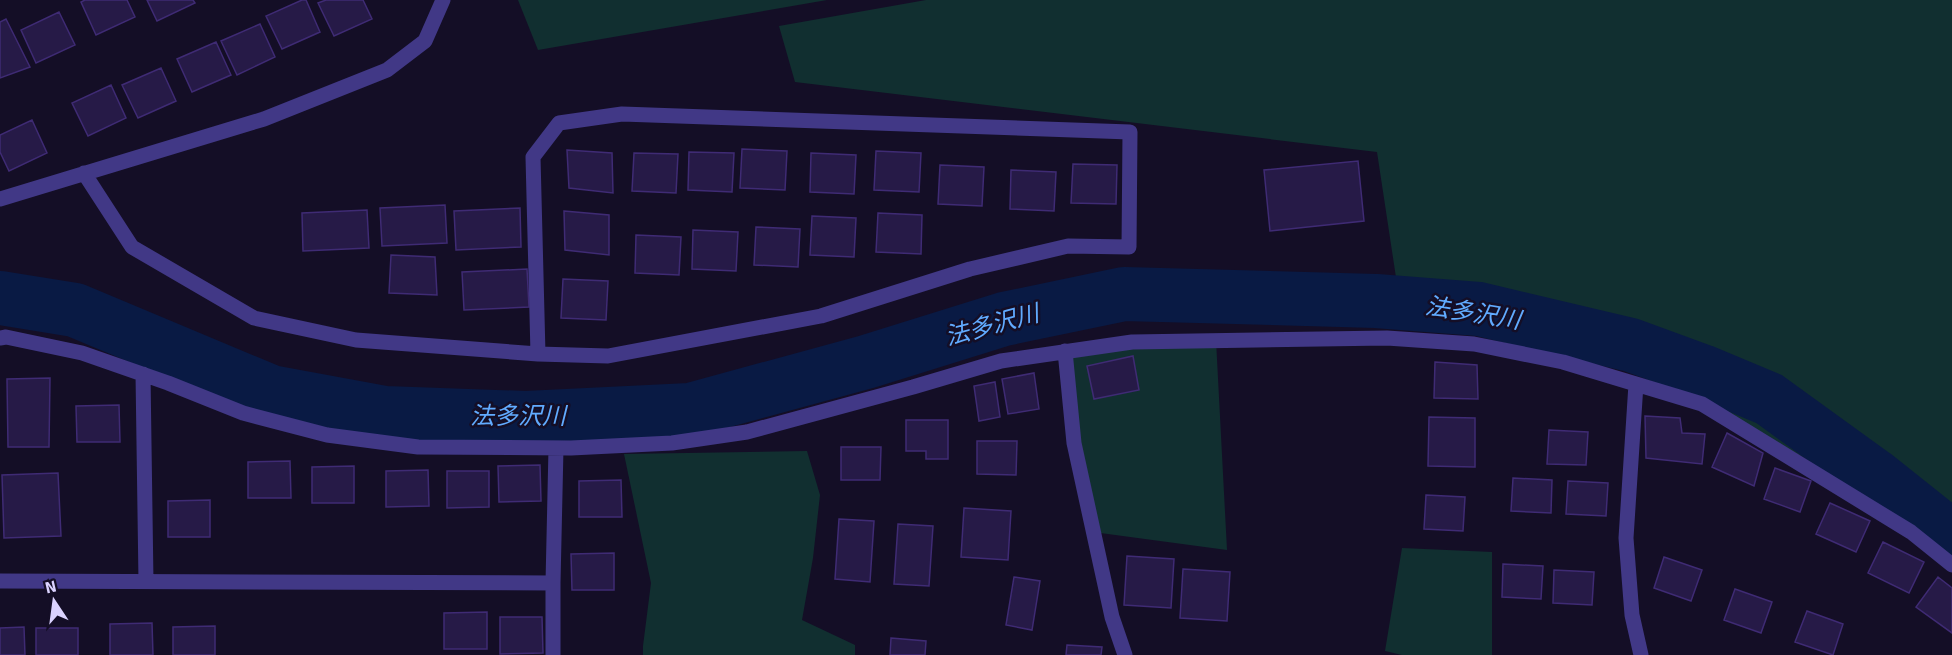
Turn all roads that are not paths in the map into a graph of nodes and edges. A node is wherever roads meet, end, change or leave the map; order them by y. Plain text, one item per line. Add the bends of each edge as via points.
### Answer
1 (443, 0) edge
2 (84, 173) junction
3 (0, 199) edge
4 (0, 338) edge
5 (1065, 351) junction
6 (538, 354) junction
7 (143, 374) junction
8 (1636, 384) junction
9 (556, 448) junction
10 (1952, 565) edge
11 (0, 581) edge
12 (146, 582) junction
13 (553, 583) junction
14 (553, 655) edge
15 (1125, 655) edge
16 (1641, 655) edge

1 - 2 street via 425,41 387,70 264,119
2 - 3 street
2 - 6 street via 132,247 254,318 356,340
4 - 7 street via 82,353
5 - 8 street via 1132,342 1387,338 1480,346 1563,362
5 - 9 street via 1001,361 747,432 672,443
5 - 15 street via 1074,443 1112,617
6 - 6 street via 608,356 821,316 970,269 1068,246 1130,247 1130,132 622,114 559,123 533,157
7 - 9 street via 243,413 327,435 418,447
7 - 12 street
8 - 10 street via 1702,404 1911,532
8 - 16 street via 1626,538 1632,615
9 - 13 street
11 - 12 street
12 - 13 street
13 - 14 street

